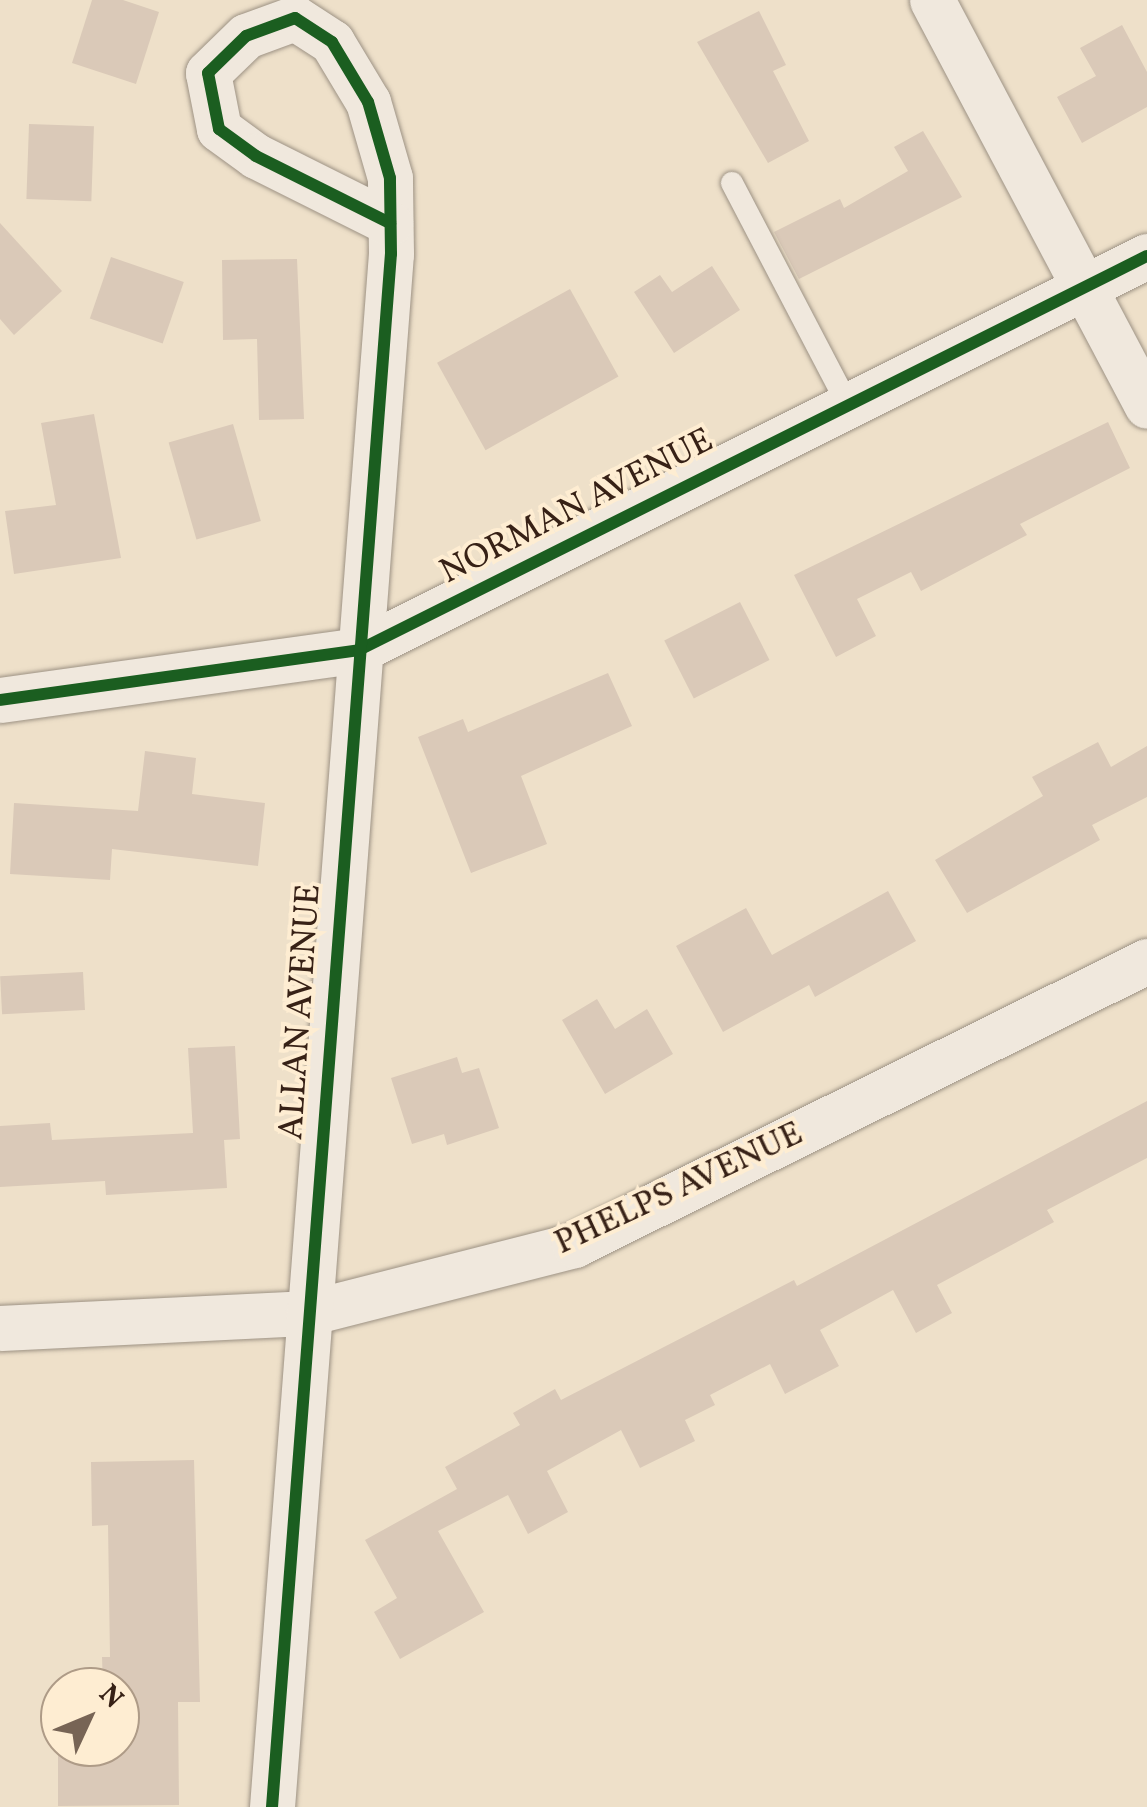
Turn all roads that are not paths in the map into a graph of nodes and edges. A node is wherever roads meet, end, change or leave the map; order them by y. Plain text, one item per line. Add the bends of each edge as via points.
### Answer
1 (932, 0) edge
2 (732, 184) dead end
3 (390, 223) junction
4 (1147, 256) edge
5 (1086, 286) junction
6 (848, 406) junction
7 (1147, 406) edge
8 (359, 650) junction
9 (0, 700) edge
10 (1147, 961) edge
11 (308, 1312) junction
12 (0, 1328) edge
13 (272, 1807) edge

1 - 5 street
2 - 6 lane
3 - 3 street, ALLAN AVENUE via 256,156 219,129 208,73 246,36 295,18 332,42 368,102 390,178
3 - 8 street, ALLAN AVENUE
4 - 5 street, NORMAN AVENUE
5 - 6 street, NORMAN AVENUE
5 - 7 street
6 - 8 street, NORMAN AVENUE
8 - 9 street, NORMAN AVENUE
8 - 11 street, ALLAN AVENUE
10 - 11 street, PHELPS AVENUE via 574,1245
11 - 12 street, PHELPS AVENUE
11 - 13 street, ALLAN AVENUE

